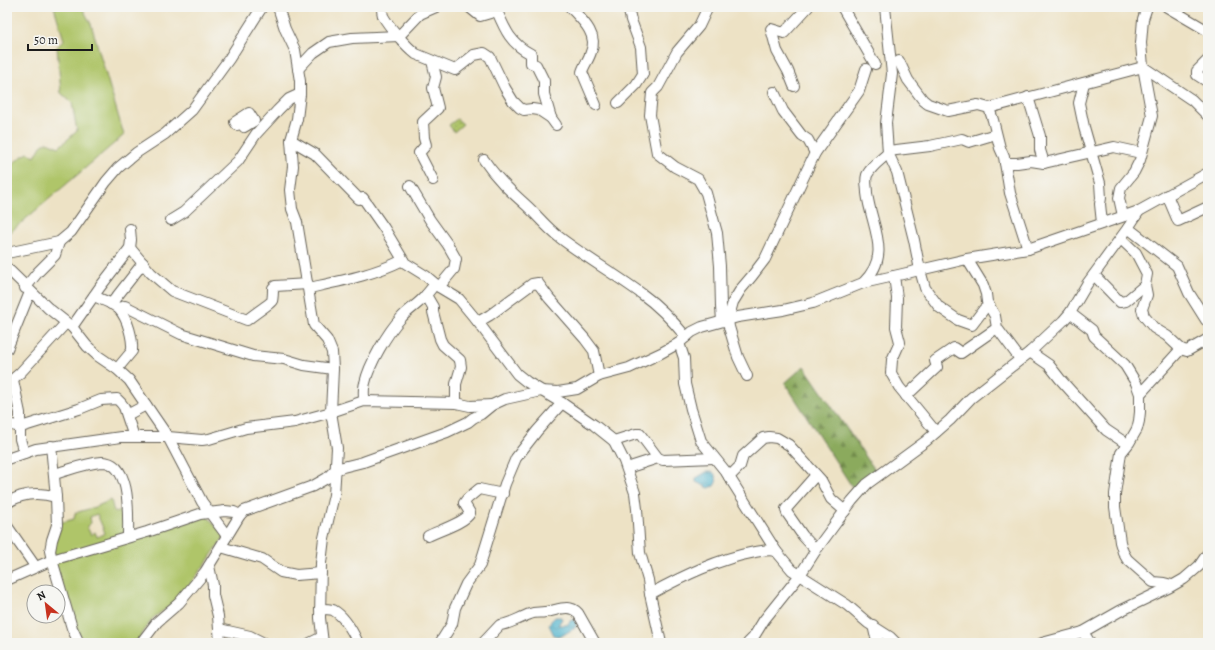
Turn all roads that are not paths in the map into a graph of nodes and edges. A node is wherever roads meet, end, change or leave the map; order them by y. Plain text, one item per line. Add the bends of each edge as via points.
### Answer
1 (262, 7) edge
2 (278, 7) edge
3 (382, 7) edge
4 (436, 7) edge
5 (469, 7) edge
6 (570, 7) edge
7 (628, 7) edge
8 (708, 7) edge
9 (808, 7) edge
10 (842, 7) edge
11 (885, 7) edge
12 (1147, 7) edge
13 (1167, 7) edge
14 (1208, 31) edge
15 (399, 36) junction
16 (1208, 60) edge
17 (432, 61) junction
18 (898, 61) dead end
19 (1143, 67) junction
20 (298, 69) junction
21 (1208, 82) edge
22 (1084, 83) junction
23 (794, 86) dead end
24 (774, 92) dead end
25 (300, 94) junction
26 (1028, 97) junction
27 (618, 103) dead end
28 (596, 105) dead end
29 (989, 108) junction
30 (1208, 116) edge
31 (996, 134) junction
32 (291, 140) junction
33 (888, 152) junction
34 (1091, 152) junction
35 (815, 153) junction
36 (1142, 153) junction
37 (484, 160) dead end
38 (1044, 162) junction
39 (1005, 163) junction
40 (1208, 173) edge
41 (433, 180) dead end
42 (410, 186) dead end
43 (1167, 195) junction
44 (1208, 207) edge
45 (1139, 211) junction
46 (1123, 216) junction
47 (171, 220) dead end
48 (1102, 223) junction
49 (1128, 228) junction
50 (130, 229) dead end
51 (1121, 239) junction
52 (59, 242) junction
53 (130, 248) junction
54 (1028, 249) junction
55 (7, 253) edge
56 (967, 259) junction
57 (402, 260) junction
58 (143, 263) junction
59 (7, 268) edge
60 (920, 270) junction
61 (1094, 275) junction
62 (894, 276) junction
63 (863, 283) junction
64 (1145, 285) junction
65 (308, 286) junction
66 (437, 286) junction
67 (28, 290) junction
68 (426, 294) junction
69 (94, 296) junction
70 (114, 306) junction
71 (984, 309) dead end
72 (1070, 313) junction
73 (725, 321) junction
74 (1208, 321) edge
75 (478, 322) junction
76 (69, 325) junction
77 (997, 328) junction
78 (1208, 339) edge
79 (683, 340) junction
80 (7, 349) edge
81 (1181, 349) junction
82 (1030, 352) junction
83 (1020, 359) junction
84 (117, 368) junction
85 (333, 369) junction
86 (600, 376) junction
87 (747, 376) dead end
88 (10, 382) edge
89 (541, 391) junction
90 (1140, 394) junction
91 (906, 396) junction
92 (364, 401) junction
93 (456, 403) junction
94 (562, 403) junction
95 (492, 404) junction
96 (146, 405) junction
97 (331, 412) junction
98 (127, 415) junction
99 (7, 424) edge
100 (21, 427) junction
101 (936, 432) junction
102 (134, 437) junction
103 (168, 437) junction
104 (614, 441) junction
105 (1127, 444) junction
106 (51, 446) junction
107 (24, 453) junction
108 (658, 458) junction
109 (714, 458) junction
110 (7, 460) edge
111 (627, 468) junction
112 (335, 470) junction
113 (54, 474) junction
114 (816, 475) junction
115 (729, 477) junction
116 (503, 494) junction
117 (56, 497) junction
118 (7, 503) edge
119 (845, 511) junction
120 (209, 512) junction
121 (240, 515) junction
122 (7, 526) edge
123 (227, 536) junction
124 (428, 536) dead end
125 (128, 537) junction
126 (221, 547) junction
127 (816, 550) junction
128 (776, 551) junction
129 (1208, 553) edge
130 (52, 560) junction
131 (35, 566) junction
132 (210, 566) junction
133 (321, 574) junction
134 (800, 575) junction
135 (7, 580) edge
136 (1172, 585) junction
137 (650, 594) junction
138 (320, 609) junction
139 (873, 626) junction
140 (219, 629) junction
141 (1083, 632) junction
142 (323, 640) edge
143 (79, 643) edge
144 (142, 643) edge
145 (220, 643) edge
146 (264, 643) edge
147 (310, 643) edge
148 (358, 643) edge
149 (440, 643) edge
150 (483, 643) edge
151 (595, 643) edge
152 (662, 643) edge
153 (748, 643) edge
154 (879, 643) edge
155 (896, 643) edge
156 (1045, 643) edge
157 (1090, 643) edge

1 - 52 street via 192,110 165,134 118,168 71,232
2 - 20 street via 295,50
3 - 15 street via 383,15
4 - 15 street via 420,14
5 - 17 street via 480,16 497,11 506,33 520,49 531,54 531,64 536,65 544,81 544,94 553,122 539,110 524,110 513,101 490,56 484,53 474,55 455,70
6 - 28 street via 585,22 592,36 592,50 582,72
7 - 27 street via 640,47 644,74
8 - 73 street via 699,26 677,52 652,93 650,114 657,153 675,167 698,179 706,193 717,233
9 - 23 street via 784,33 771,29 777,51
10 - 35 street via 871,66 858,91
11 - 33 street via 892,74 886,123
12 - 19 street via 1142,18
13 - 14 street
15 - 17 street via 416,54
15 - 20 street via 352,38 329,42 313,53
16 - 21 street via 1197,71 1197,75
17 - 41 street via 436,77 433,88 438,108 423,122 426,145 419,153
18 - 29 street via 908,80 928,104 948,111 978,105
19 - 22 street
19 - 30 street via 1192,100
19 - 36 street via 1152,116
20 - 25 street
22 - 26 street
22 - 34 street via 1079,103
24 - 35 street via 783,111 808,140
25 - 32 street
25 - 47 street via 289,99 278,110 256,134 238,161 184,212
26 - 29 street
26 - 38 street via 1040,136 1040,150
29 - 31 street
31 - 33 street via 969,142 962,140
31 - 39 street
32 - 57 street via 314,154 361,199 384,228
32 - 65 street via 292,209 297,222
33 - 60 street via 897,172
33 - 63 street via 872,167 866,179 879,252 874,271
34 - 36 street via 1114,147
34 - 38 street
34 - 48 street via 1100,183
35 - 73 street via 765,259 736,296
36 - 46 street via 1134,172 1121,188 1119,198
37 - 79 street via 509,191 548,228 643,295 662,311
38 - 39 street
39 - 54 street via 1010,193
40 - 43 street
42 - 66 street via 456,259 454,269
43 - 44 street via 1178,221
43 - 45 street
45 - 46 street
45 - 49 street
46 - 48 street
48 - 54 street
49 - 51 street
49 - 74 street via 1177,266 1190,294
50 - 53 street
51 - 61 street
51 - 64 street via 1136,253 1147,274
52 - 55 street
52 - 67 street via 55,255 38,272
53 - 58 street
53 - 69 street
54 - 56 street
56 - 60 street
56 - 77 street via 983,285
57 - 65 street via 367,274
57 - 66 street
58 - 65 street via 172,291 247,320 271,303 275,286
58 - 70 street
59 - 67 street
60 - 62 street
60 - 71 street via 925,288 939,307 958,320 972,326
61 - 64 street via 1120,302
61 - 72 street
62 - 63 street
62 - 91 street via 897,298 896,327 900,342 892,360 891,373
63 - 73 street via 813,303
64 - 81 street via 1147,295 1142,309 1144,316 1154,328
65 - 85 street via 314,326 330,346
66 - 68 street
66 - 75 street via 459,299
67 - 76 street
67 - 80 street
68 - 92 street via 400,318 370,365 364,383
68 - 93 street via 433,307 443,345 460,360
69 - 70 street
69 - 76 street
70 - 84 street via 127,324 132,346 132,351
70 - 85 street via 125,306 181,334 253,356 284,359
72 - 82 street
72 - 90 street via 1092,330 1094,336 1125,365
73 - 79 street via 702,327
73 - 87 street
75 - 86 street via 532,284 538,283 594,351
75 - 89 street via 517,374
76 - 84 street via 98,356
76 - 88 street
77 - 83 street
77 - 91 street via 961,353 954,348 934,361 937,367
78 - 81 street via 1188,351
79 - 86 street via 629,368
79 - 109 street via 685,384 701,441
81 - 90 street
82 - 83 street
82 - 105 street via 1049,365 1106,430
83 - 101 street via 971,398
84 - 96 street via 129,380
85 - 97 street
86 - 89 street via 578,389
88 - 100 street via 20,413
89 - 94 street
89 - 95 street
90 - 105 street via 1137,429
91 - 101 street
92 - 93 street
92 - 97 street
93 - 95 street via 470,406
94 - 104 street
94 - 116 street via 519,452
95 - 112 street via 481,414 448,432
96 - 98 street
96 - 103 street
97 - 103 street via 295,422 246,428 209,439
97 - 112 street via 337,448
98 - 100 street via 122,403 117,399 101,400
98 - 102 street
99 - 100 street
100 - 107 street via 20,439
101 - 119 street via 867,484
102 - 103 street
102 - 106 street
103 - 120 street
104 - 108 street via 640,434
104 - 111 street
105 - 136 street via 1120,456 1115,501 1123,552 1127,559 1153,582
106 - 107 street
106 - 113 street
107 - 110 street
108 - 109 street
108 - 111 street
109 - 115 street
111 - 137 street via 638,509 640,553
112 - 121 street via 313,486
112 - 133 street via 334,495 324,538
113 - 117 street
113 - 125 street via 102,462 113,465 124,479
114 - 115 street via 789,445 777,438 769,437 763,438 743,456 740,466
114 - 119 street via 831,499
114 - 127 street via 786,509 803,536
115 - 128 street
116 - 124 street via 479,489 464,503 470,513 468,516
116 - 149 street via 480,565 466,584 452,624
117 - 118 street via 33,493
117 - 130 street via 57,525 50,551
119 - 127 street
120 - 121 street via 225,511
120 - 123 street
120 - 125 street
121 - 123 street
122 - 131 street
123 - 126 street
125 - 130 street
126 - 132 street
126 - 133 street via 266,561 287,574
127 - 134 street
128 - 134 street via 792,570
128 - 137 street via 769,549 733,556
129 - 136 street via 1199,566
130 - 131 street
130 - 143 street via 72,628
131 - 135 street
132 - 140 street via 212,595
132 - 144 street via 190,592 157,622
133 - 138 street
134 - 139 street via 847,605
134 - 153 street
136 - 141 street
137 - 152 street
138 - 142 street
138 - 148 street via 333,610 340,616
139 - 154 street
139 - 155 street
140 - 145 street
140 - 146 street via 250,636
141 - 156 street
141 - 157 street
142 - 147 street
150 - 151 street via 500,625 537,612 566,608 578,613

